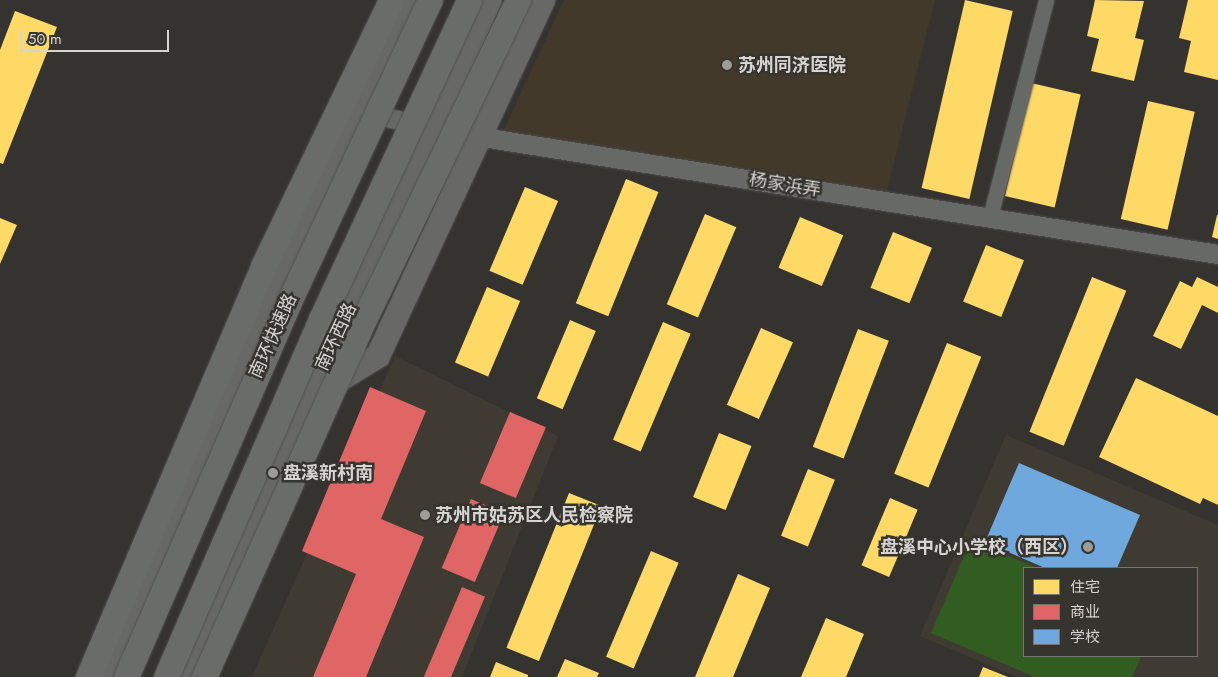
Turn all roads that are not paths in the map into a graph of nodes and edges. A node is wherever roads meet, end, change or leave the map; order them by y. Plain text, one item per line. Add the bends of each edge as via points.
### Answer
1 (391, 0) edge
2 (405, 0) edge
3 (430, 0) edge
4 (469, 0) edge
5 (490, 0) edge
6 (518, 0) edge
7 (543, 0) edge
8 (1046, 0) edge
9 (354, 108) junction
10 (432, 129) junction
11 (480, 136) junction
12 (990, 217) junction
13 (1218, 254) edge
14 (306, 401) junction
15 (88, 677) edge
16 (106, 677) edge
17 (126, 677) edge
18 (166, 677) edge
19 (187, 677) edge
20 (204, 677) edge

1 - 15 highway via 263,266
2 - 9 main road
3 - 17 highway, 南环快速路, bridge via 288,304
4 - 18 highway, bridge via 321,319
5 - 10 main road, 南环西路
6 - 20 highway, bridge via 358,332
7 - 11 main road
8 - 12 street
9 - 10 street, 杨家浜弄
9 - 16 main road via 274,279 208,442
10 - 11 street, 杨家浜弄
10 - 14 main road, 南环西路
11 - 12 street, 杨家浜弄
11 - 14 main road via 378,356
12 - 13 street, 杨家浜弄
14 - 19 main road, 南环西路

